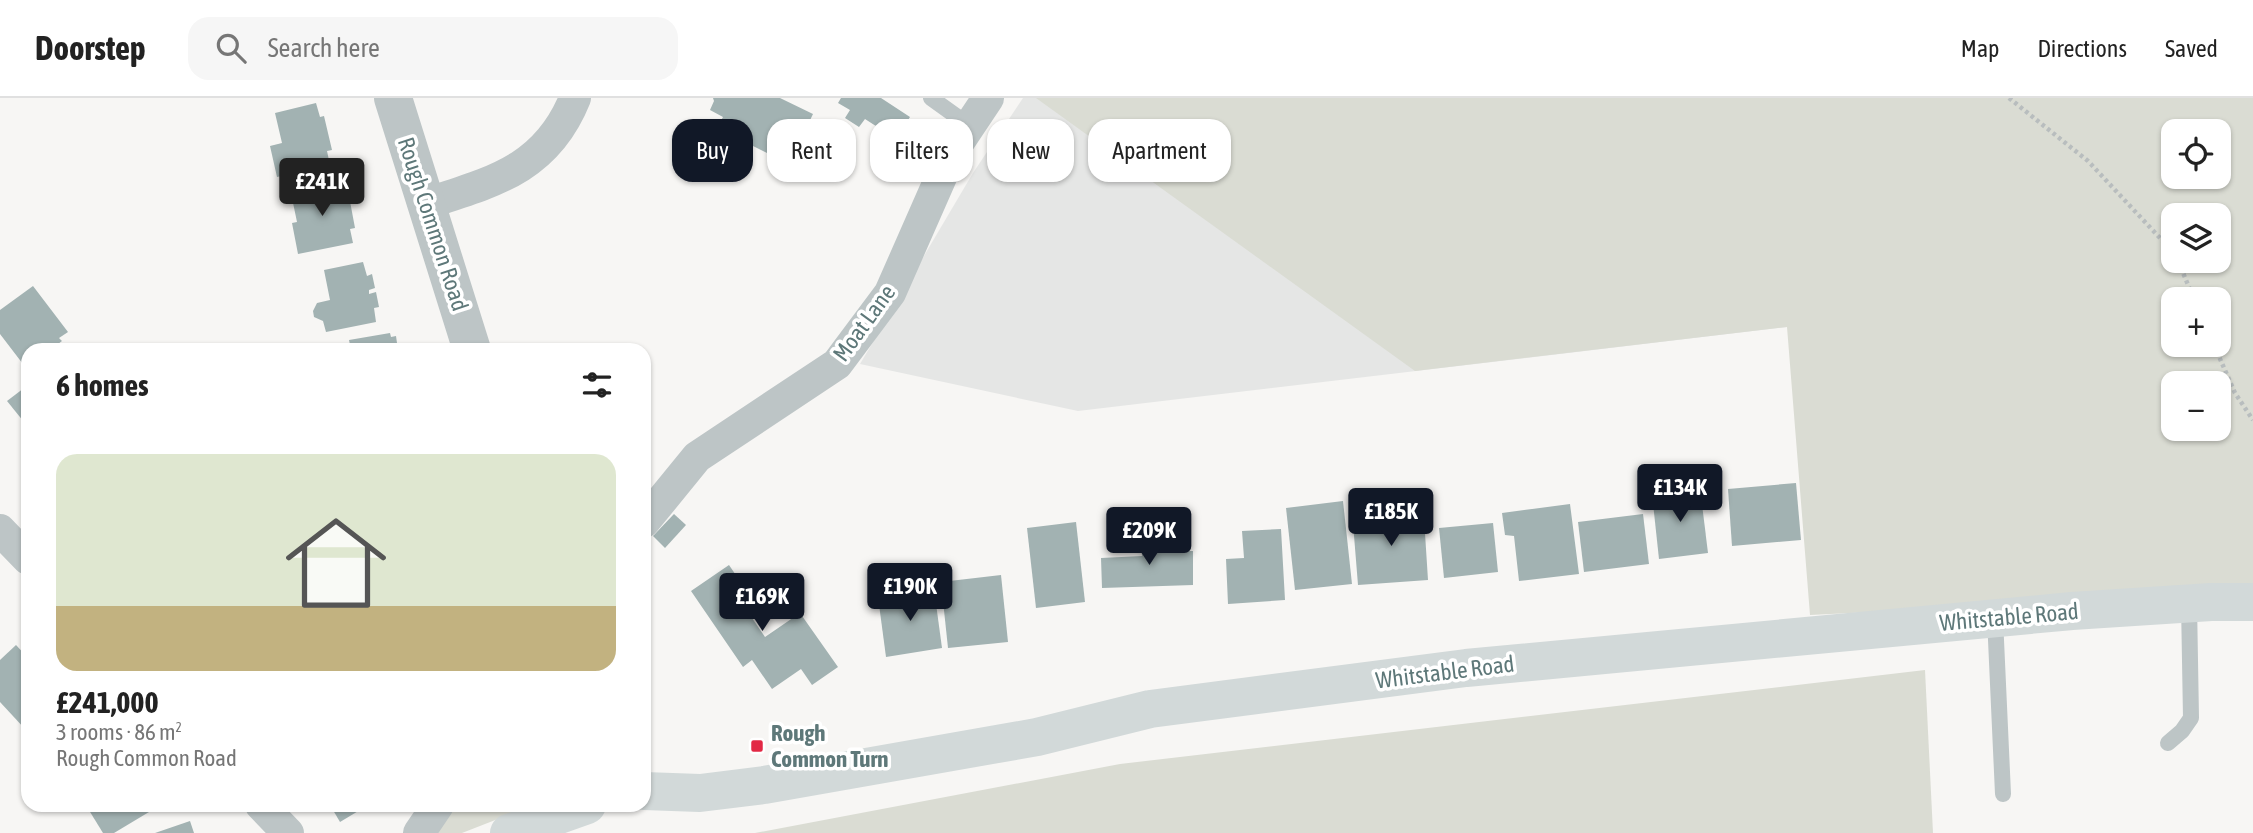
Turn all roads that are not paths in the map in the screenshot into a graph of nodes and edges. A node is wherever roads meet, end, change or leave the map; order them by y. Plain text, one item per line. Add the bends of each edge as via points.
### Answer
1 (393, 98) edge
2 (575, 98) edge
3 (931, 98) edge
4 (988, 98) edge
5 (960, 119) edge
6 (973, 121) edge
7 (939, 182) edge
8 (425, 204) junction
9 (470, 343) edge
10 (651, 513) edge
11 (0, 530) edge
12 (21, 552) edge
13 (2253, 602) edge
14 (2189, 603) junction
15 (1995, 618) junction
16 (2168, 743) dead end
17 (651, 791) edge
18 (2003, 794) dead end
19 (268, 812) edge
20 (433, 812) edge
21 (568, 812) edge
22 (288, 833) edge
23 (419, 833) edge
24 (509, 833) edge

1 - 8 street, Rough Common Road
2 - 8 street via 557,134 517,169
3 - 5 lane
4 - 6 street, Moat Lane
7 - 10 street, Moat Lane via 890,293 837,365 697,457
8 - 9 street, Rough Common Road
11 - 12 street
13 - 14 main road, Whitstable Road
14 - 15 main road, Whitstable Road
14 - 16 lane via 2191,718
15 - 17 main road, Whitstable Road via 1466,668 1297,689 1150,709 1037,737 764,785 700,793
15 - 18 lane
19 - 22 street
20 - 23 street
21 - 24 main road

